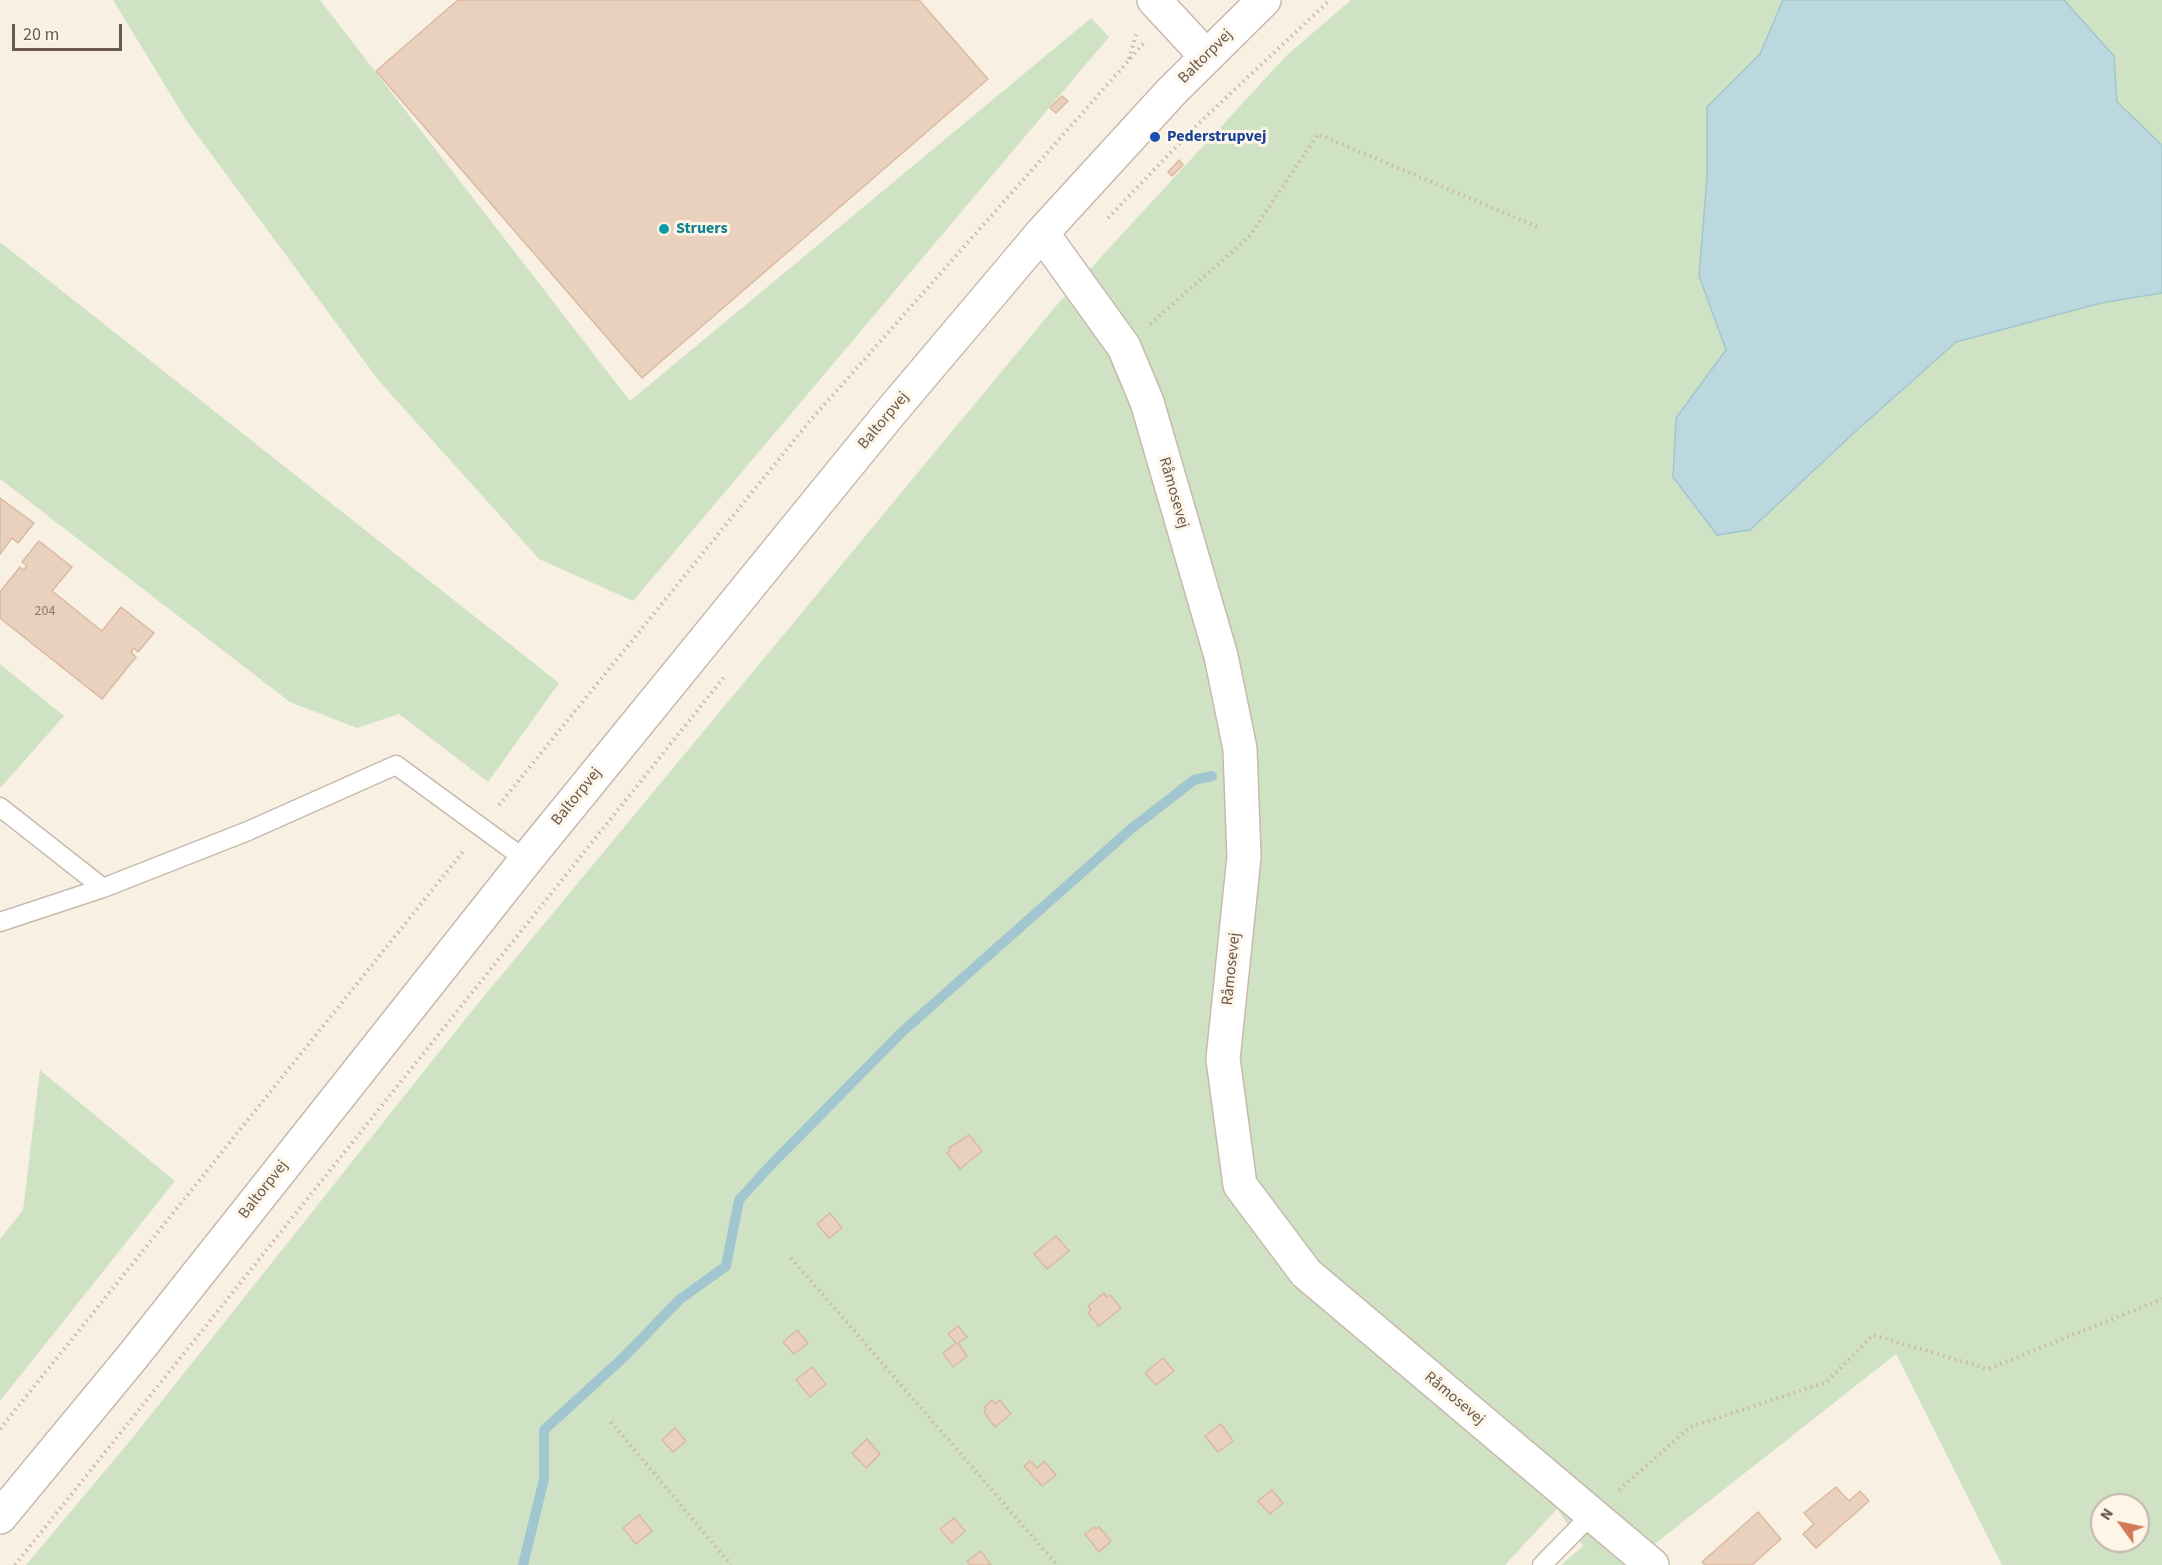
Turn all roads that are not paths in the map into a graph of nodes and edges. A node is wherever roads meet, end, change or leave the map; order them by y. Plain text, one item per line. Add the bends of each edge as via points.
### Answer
1 (1264, 0) edge
2 (1161, 7) edge
3 (1206, 56) junction
4 (1042, 233) junction
5 (0, 807) edge
6 (526, 860) junction
7 (103, 888) junction
8 (0, 922) edge
9 (1591, 1515) junction
10 (0, 1517) edge
11 (1542, 1565) edge
12 (1652, 1565) edge

1 - 3 street, Baltorpvej
2 - 3 street
3 - 4 street, Baltorpvej
4 - 6 street, Baltorpvej
4 - 9 street, Råmosevej via 1124,346 1147,402 1221,656 1240,749 1244,857 1223,1059 1240,1185 1306,1273
5 - 7 lane
6 - 7 lane via 396,765 248,831
6 - 10 street, Baltorpvej via 133,1356
7 - 8 lane
9 - 11 lane
9 - 12 street, Råmosevej

